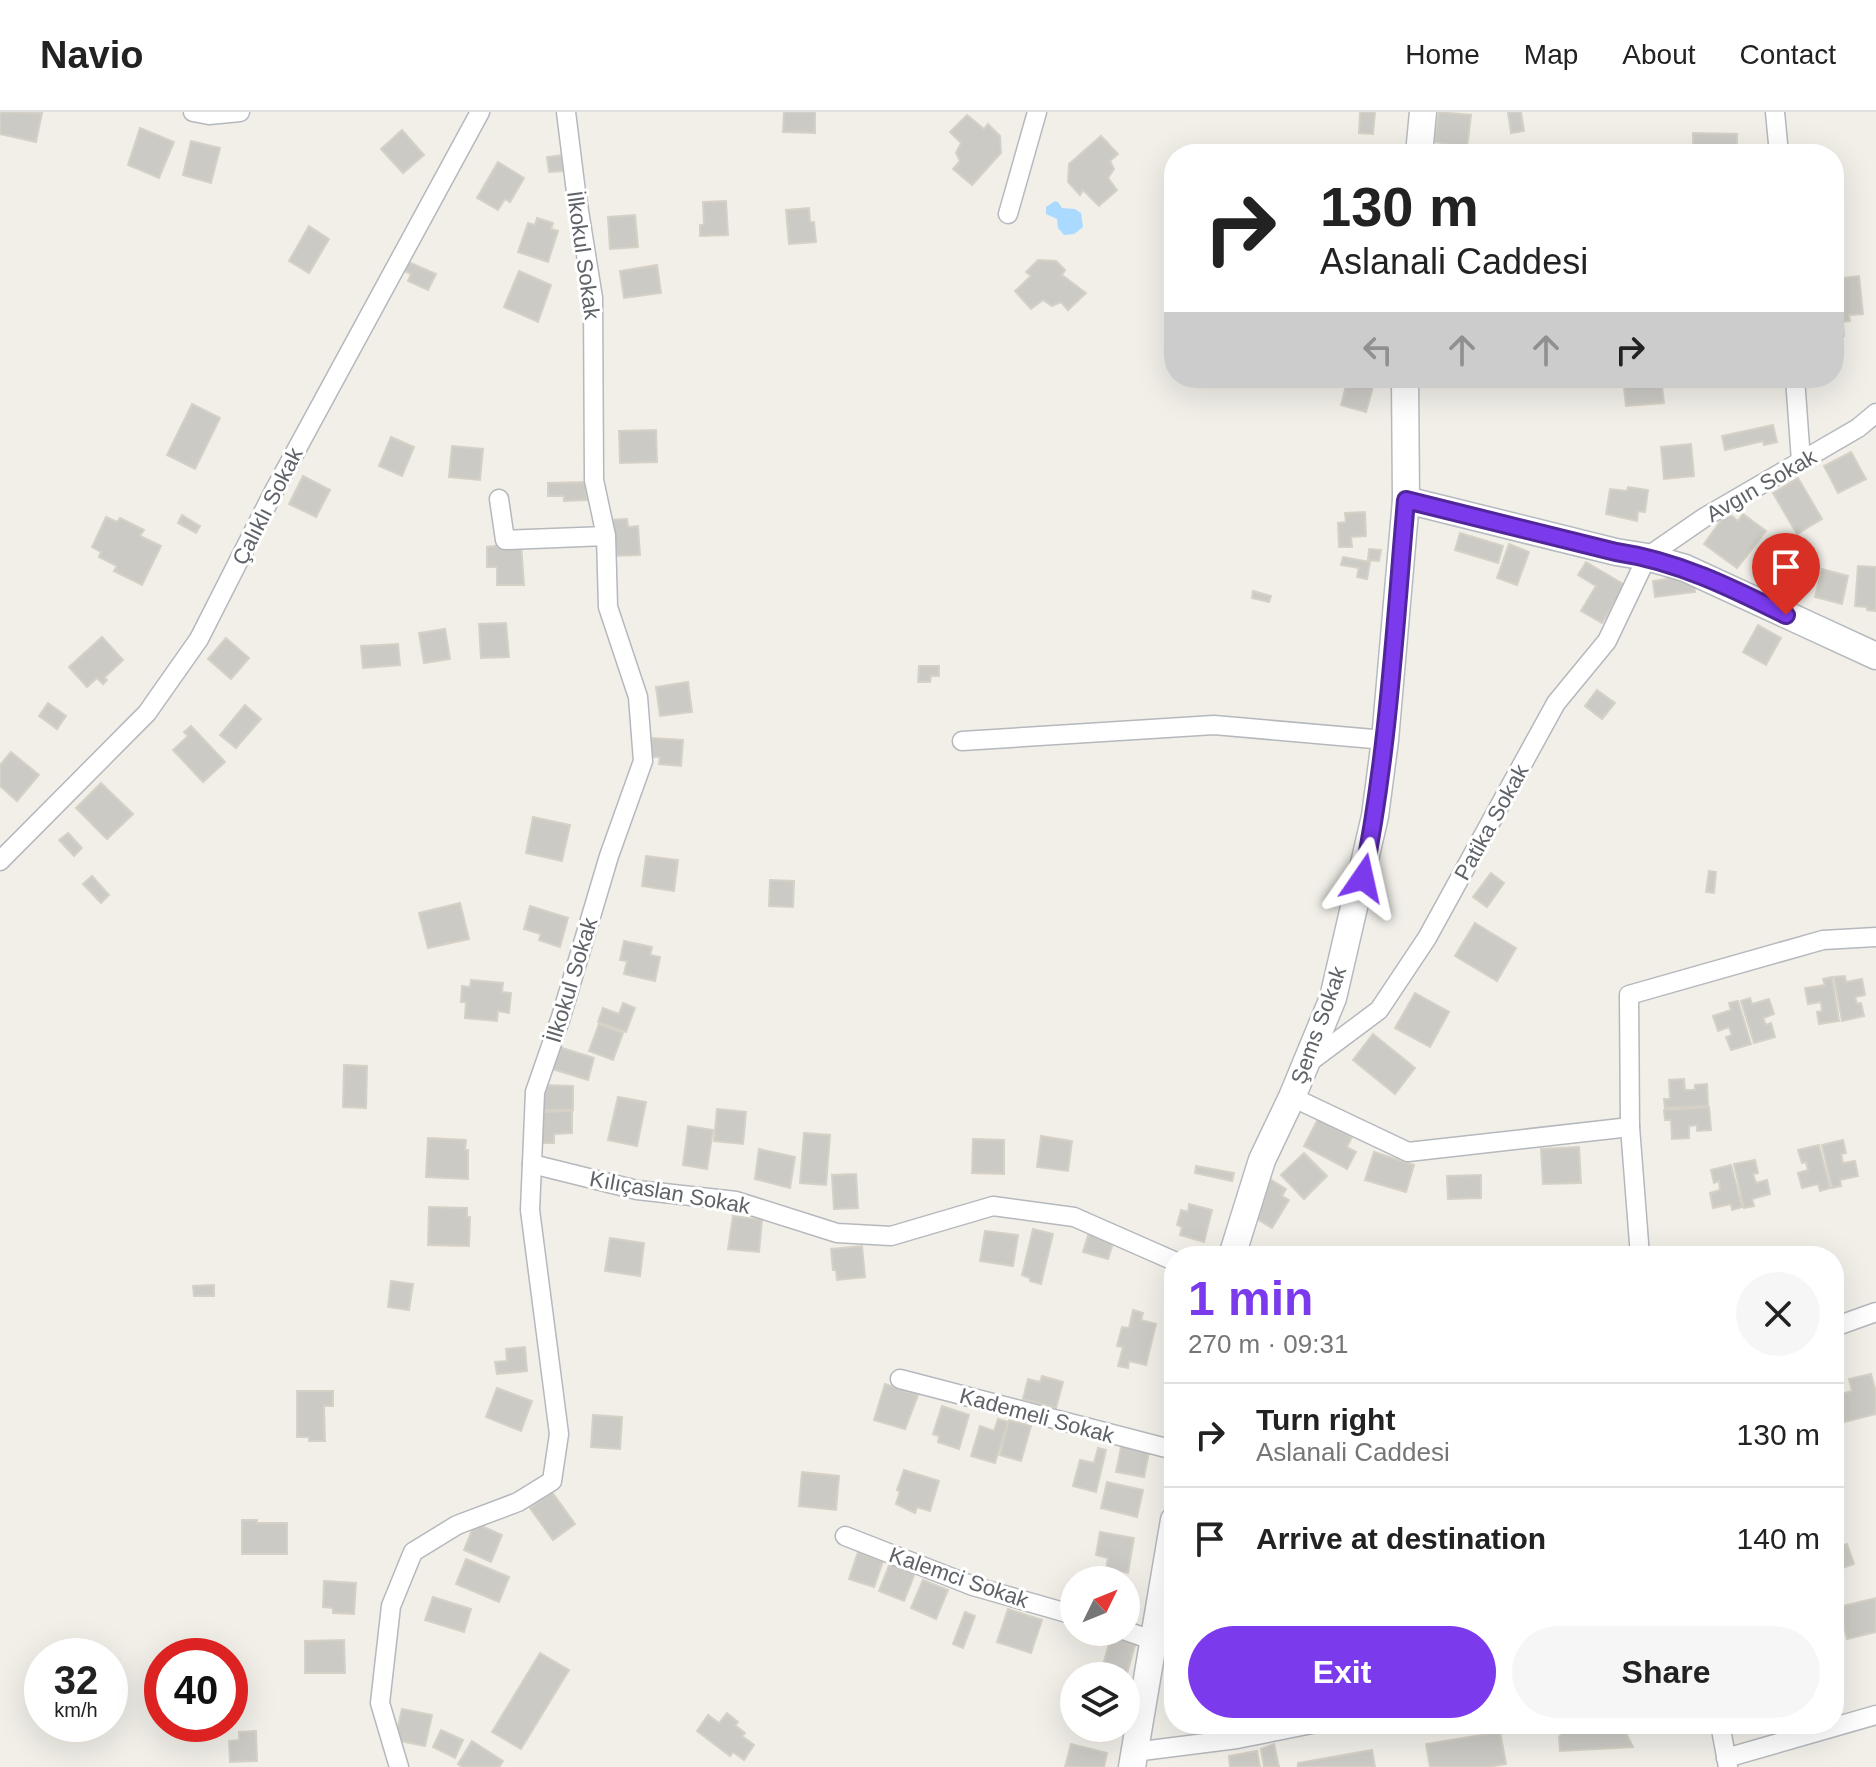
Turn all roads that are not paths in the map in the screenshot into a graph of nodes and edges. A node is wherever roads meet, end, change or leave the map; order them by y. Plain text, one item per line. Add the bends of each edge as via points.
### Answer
1 (193, 112) edge
2 (240, 112) edge
3 (480, 112) edge
4 (566, 112) edge
5 (1037, 112) edge
6 (1423, 112) edge
7 (1775, 112) edge
8 (1420, 144) edge
9 (1778, 144) edge
10 (1008, 214) dead end
11 (1405, 388) edge
12 (1796, 388) edge
13 (1876, 413) edge
14 (1801, 461) junction
15 (499, 499) dead end
16 (1406, 500) junction
17 (606, 536) junction
18 (1647, 557) junction
19 (1876, 656) edge
20 (1385, 740) junction
21 (962, 741) dead end
22 (0, 861) edge
23 (1876, 937) edge
24 (1306, 1064) junction
25 (1292, 1097) junction
26 (1630, 1127) junction
27 (532, 1164) junction
28 (1235, 1246) edge
29 (1639, 1246) edge
30 (1164, 1257) edge
31 (1876, 1312) edge
32 (1844, 1323) edge
33 (900, 1379) dead end
34 (1164, 1447) edge
35 (845, 1536) dead end
36 (1164, 1599) edge
37 (1060, 1611) edge
38 (1140, 1636) edge
39 (1155, 1641) junction
40 (1876, 1715) edge
41 (1844, 1725) edge
42 (1262, 1734) edge
43 (1722, 1734) edge
44 (1817, 1734) edge
45 (1133, 1759) edge
46 (1727, 1763) edge
47 (399, 1767) edge

1 - 2 street
3 - 22 street, Çalıklı Sokak via 199,639 147,713
4 - 17 street, İlkokul Sokak via 593,298 594,480
5 - 10 street
6 - 8 street
7 - 9 street
11 - 16 street, Şems Sokak
12 - 14 street
13 - 14 street, Avgın Sokak
14 - 18 street, Avgın Sokak
15 - 17 street via 505,540
16 - 18 street
16 - 20 street, Şems Sokak
17 - 27 street, İlkokul Sokak via 608,607 638,697 643,761 535,1092
18 - 19 street via 1730,587
18 - 24 street, Patika Sokak via 1607,641 1556,703 1419,950 1379,1010
20 - 21 street via 1214,725
20 - 24 street, Şems Sokak via 1363,878 1333,998
23 - 26 street via 1823,940 1629,995
24 - 25 street, Şems Sokak
25 - 26 street via 1408,1152
25 - 28 street, Şems Sokak via 1262,1160
26 - 29 street
27 - 30 street, Kılıçaslan Sokak via 637,1190 736,1201 837,1233 891,1236 993,1206 1074,1217
27 - 47 street, İlkokul Sokak via 530,1210 559,1434 552,1481 518,1502 457,1525 413,1552 391,1606 380,1703
31 - 32 street
33 - 34 street, Kademeli Sokak
35 - 37 street, Kalemci Sokak via 973,1586
36 - 39 street
38 - 39 street
39 - 45 street
40 - 41 street
42 - 45 street
43 - 46 street
44 - 46 street

